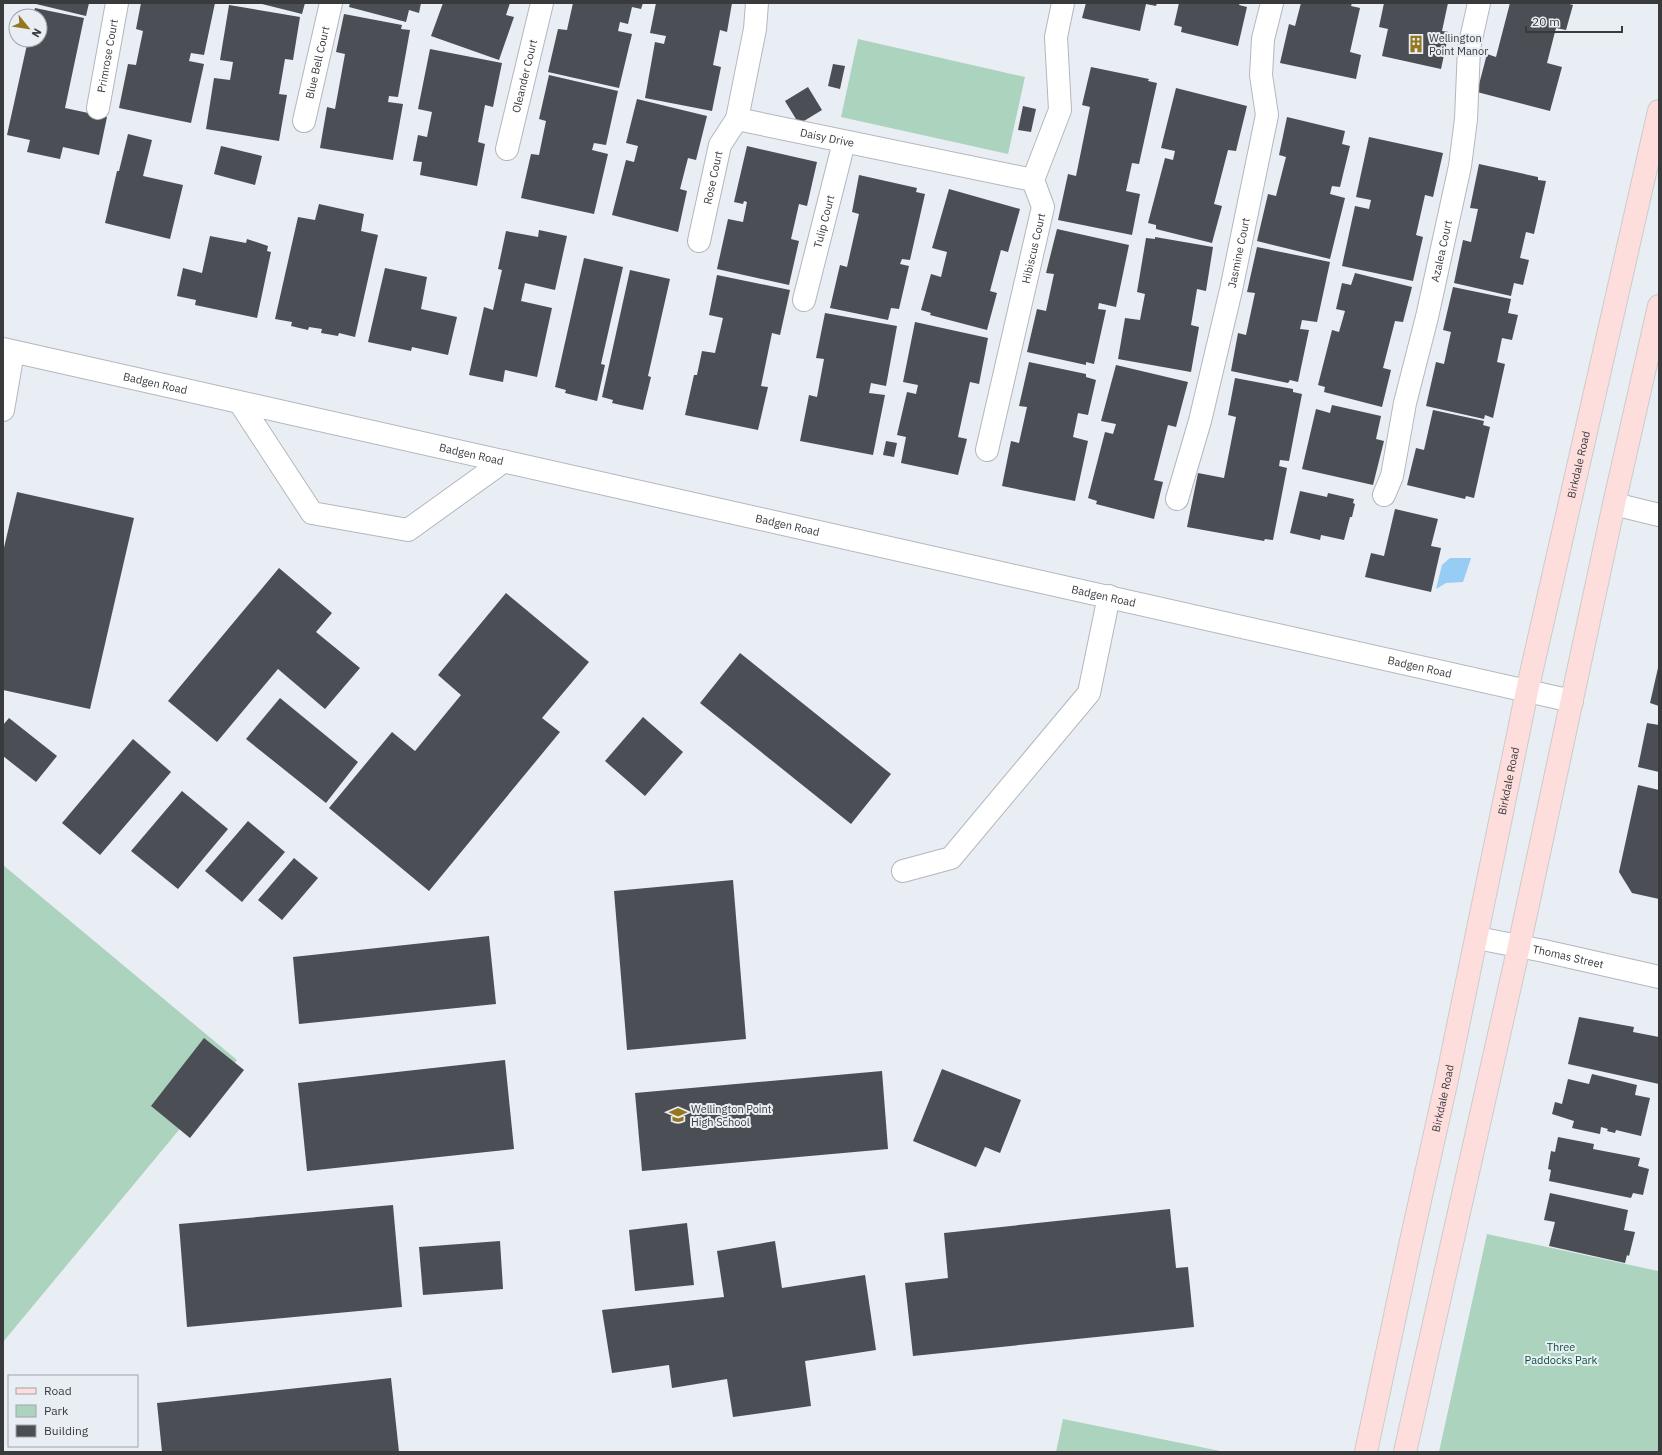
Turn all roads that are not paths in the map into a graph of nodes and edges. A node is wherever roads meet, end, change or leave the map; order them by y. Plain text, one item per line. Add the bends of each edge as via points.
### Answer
1 (117, 3) edge
2 (331, 3) edge
3 (542, 3) edge
4 (757, 3) edge
5 (1063, 3) edge
6 (1272, 3) edge
7 (1479, 3) edge
8 (98, 108) dead end
9 (1659, 111) edge
10 (737, 119) junction
11 (304, 121) dead end
12 (844, 142) junction
13 (507, 149) dead end
14 (1033, 180) junction
15 (698, 240) dead end
16 (804, 300) dead end
17 (1659, 306) edge
18 (8, 350) edge
19 (240, 403) junction
20 (3, 410) edge
21 (987, 450) dead end
22 (504, 461) junction
23 (1384, 495) dead end
24 (1177, 499) dead end
25 (1614, 504) junction
26 (1659, 515) edge
27 (1109, 596) junction
28 (1527, 691) junction
29 (1572, 701) junction
30 (904, 871) dead end
31 (1477, 938) junction
32 (1519, 946) junction
33 (1659, 978) edge
34 (1366, 1452) edge
35 (1405, 1452) edge

1 - 8 street, Primrose Court
2 - 11 street, Blue Bell Court
3 - 13 street, Oleander Court
4 - 10 street via 755,29
5 - 14 street via 1056,37 1060,110
6 - 24 street, Jasmine Court via 1263,39 1261,75 1267,114 1229,298 1200,421
7 - 23 street, Azalea Court via 1469,48 1466,118 1460,166 1392,476
9 - 28 main road, Birkdale Road
10 - 12 street, Daisy Drive
10 - 15 street, Rose Court via 720,145
12 - 14 street, Daisy Drive
12 - 16 street, Tulip Court
14 - 21 street, Hibiscus Court via 1043,207
17 - 25 main road
18 - 19 street, Badgen Road
18 - 20 street
19 - 22 street, Badgen Road
19 - 22 street via 312,512 408,530
22 - 27 street, Badgen Road
25 - 26 street
25 - 29 main road
27 - 28 street, Badgen Road
27 - 30 street via 1089,693 951,858
28 - 29 street, Badgen Road
28 - 31 main road, Birkdale Road
29 - 32 main road
31 - 32 street, Thomas Street
31 - 34 main road, Birkdale Road
32 - 33 street, Thomas Street
32 - 35 main road

